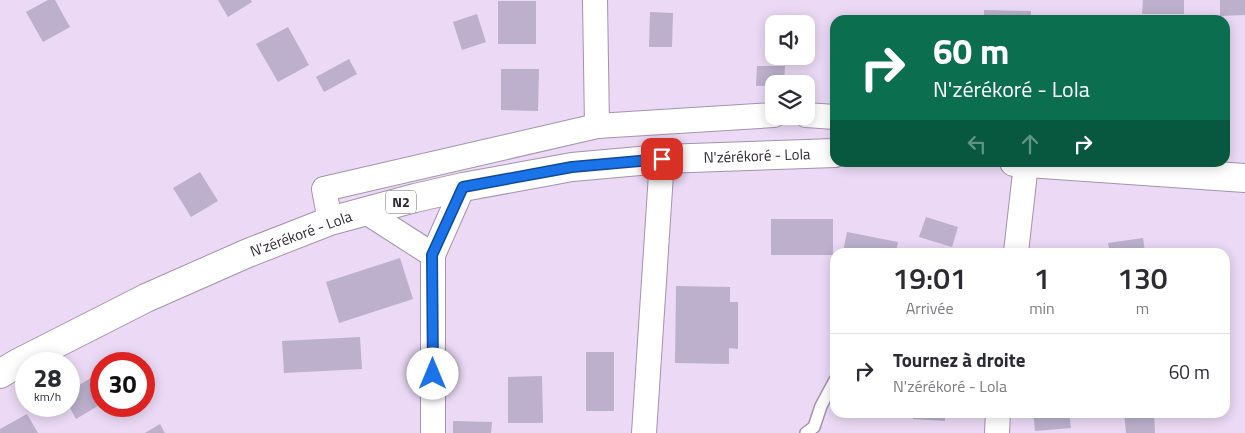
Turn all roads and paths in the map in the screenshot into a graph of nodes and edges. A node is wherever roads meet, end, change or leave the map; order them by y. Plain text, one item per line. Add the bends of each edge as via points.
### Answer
1 (595, 0) edge
2 (815, 115) edge
3 (765, 116) edge
4 (830, 116) edge
5 (597, 126) junction
6 (830, 153) edge
7 (662, 159) junction
8 (1020, 167) edge
9 (1080, 167) edge
10 (1245, 178) edge
11 (463, 187) junction
12 (366, 212) junction
13 (330, 221) junction
14 (1016, 248) edge
15 (432, 255) junction
16 (0, 374) edge
17 (830, 389) edge
18 (998, 418) edge
19 (433, 433) edge
20 (644, 433) edge
21 (806, 433) edge
22 (997, 433) edge

1 - 5 street
2 - 4 street
3 - 5 street
5 - 13 street via 324,189
6 - 7 highway, N'zérékoré - Lola / N2
7 - 11 highway, N'zérékoré - Lola / N2 via 572,167
7 - 20 street
8 - 14 street
9 - 10 highway
11 - 12 highway, N'zérékoré - Lola / N2
11 - 15 street
12 - 13 highway, N'zérékoré - Lola / N2
12 - 15 street
13 - 16 highway, N'zérékoré - Lola / N2 via 146,298
15 - 19 street
17 - 21 lane via 814,427
18 - 22 street

